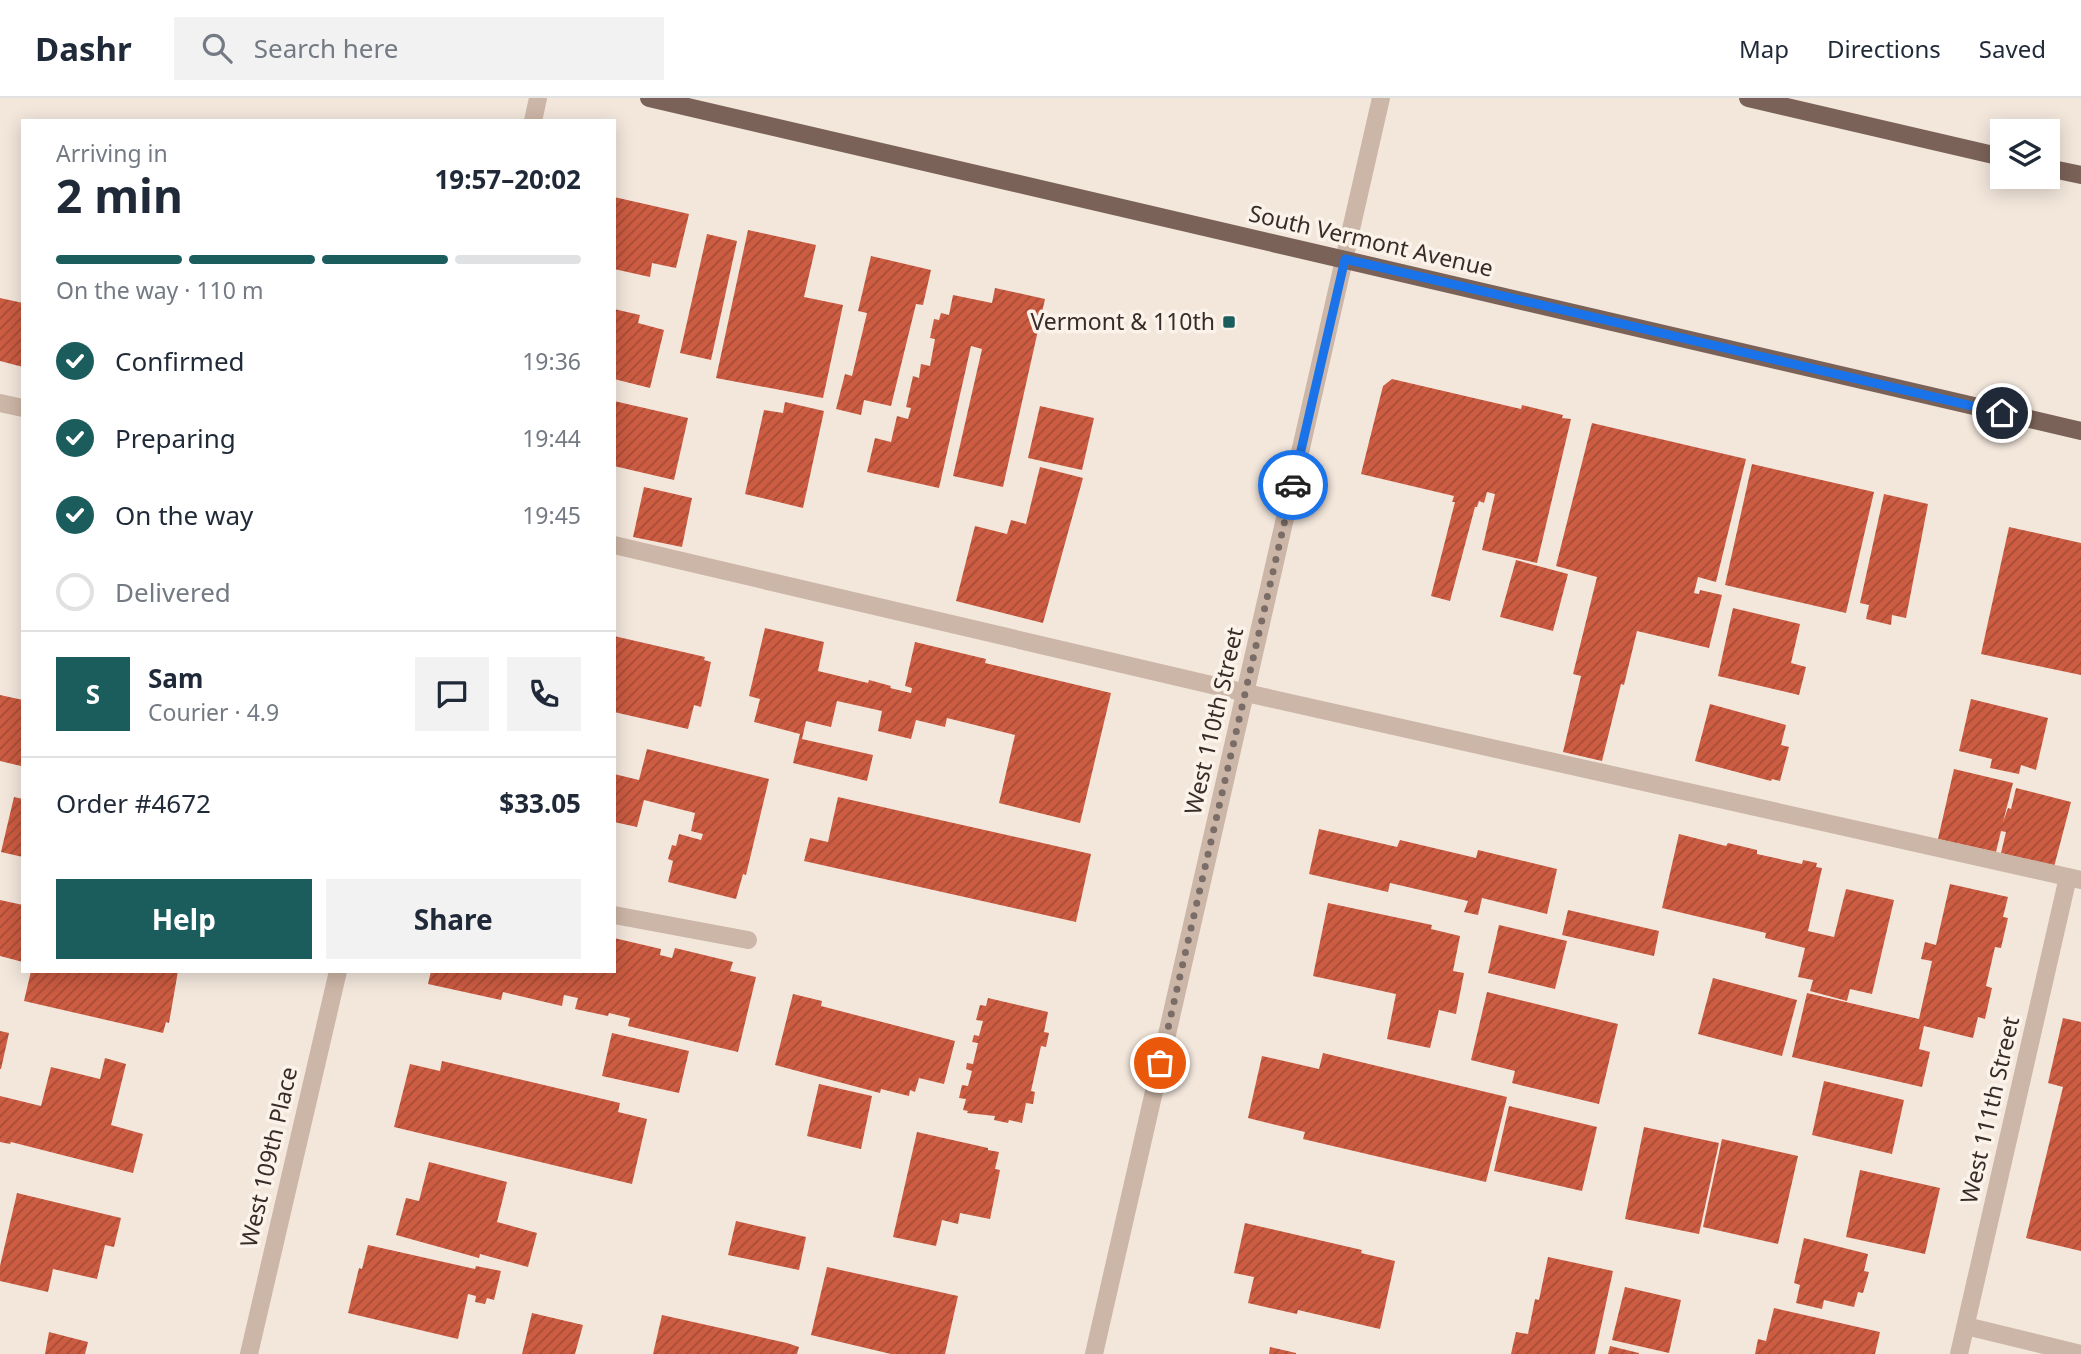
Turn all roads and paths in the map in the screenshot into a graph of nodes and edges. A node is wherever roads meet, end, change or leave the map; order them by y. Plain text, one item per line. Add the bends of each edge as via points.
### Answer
1 (538, 98) edge
2 (649, 98) edge
3 (1381, 98) edge
4 (1748, 98) edge
5 (533, 119) edge
6 (1990, 154) edge
7 (2060, 171) edge
8 (2081, 175) edge
9 (1345, 259) junction
10 (0, 403) edge
11 (21, 408) edge
12 (2081, 432) edge
13 (616, 544) edge
14 (1245, 693) junction
15 (2074, 878) edge
16 (616, 915) edge
17 (748, 940) dead end
18 (338, 973) edge
19 (1966, 1326) junction
20 (249, 1354) edge
21 (1094, 1354) edge
22 (1959, 1354) edge
23 (2081, 1354) edge

1 - 5 street
2 - 9 main road, South Vermont Avenue
3 - 9 street, West 110th Street
4 - 6 main road
7 - 8 main road
9 - 12 main road, South Vermont Avenue
9 - 14 street, West 110th Street
10 - 11 street
13 - 14 street
14 - 15 street
14 - 21 street, West 110th Street
15 - 19 street, West 111th Street
16 - 17 street
18 - 20 street, West 109th Place
19 - 22 street, West 111th Street
19 - 23 street

